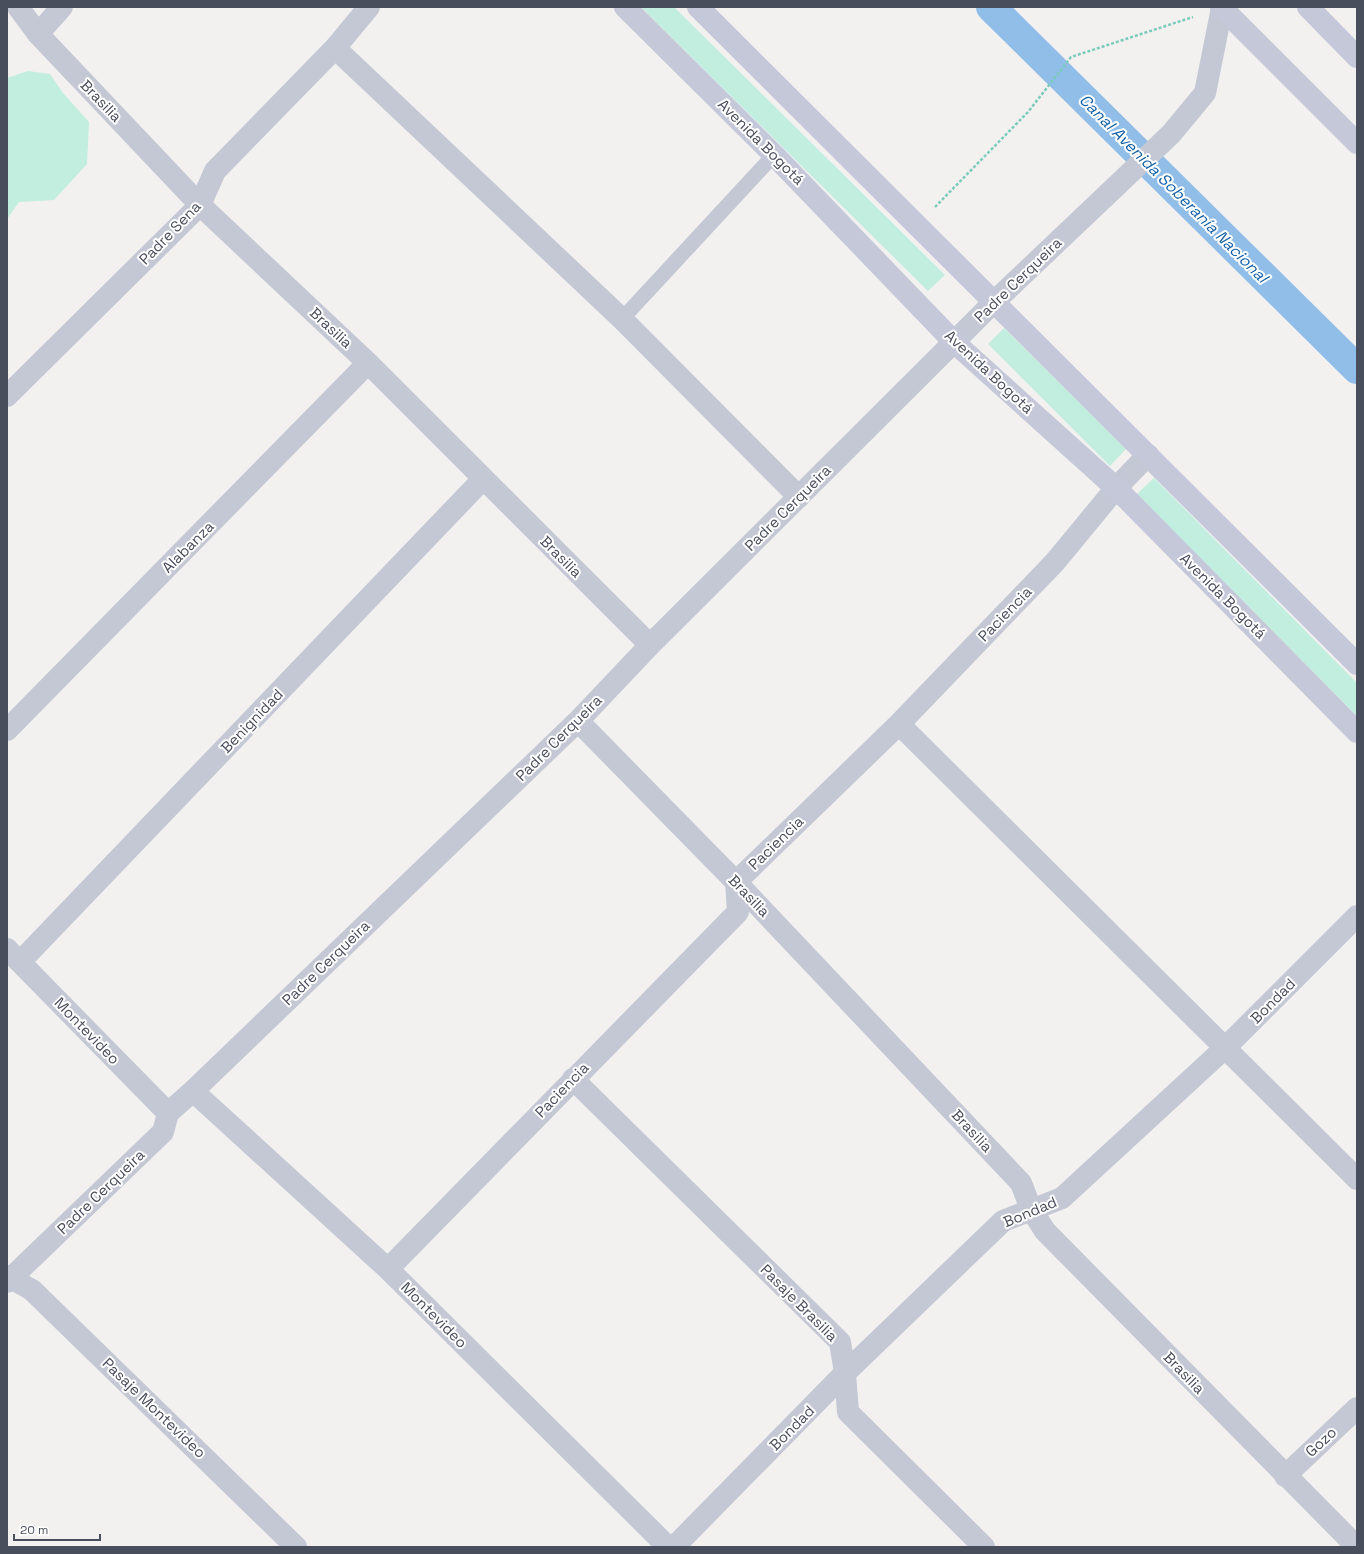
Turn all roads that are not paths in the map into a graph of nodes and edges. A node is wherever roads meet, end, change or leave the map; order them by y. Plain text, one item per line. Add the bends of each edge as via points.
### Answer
1 (18, 7) edge
2 (62, 7) edge
3 (369, 7) edge
4 (625, 7) edge
5 (698, 7) edge
6 (1308, 7) edge
7 (1221, 8) edge
8 (38, 34) junction
9 (334, 48) junction
10 (1357, 57) edge
11 (1357, 143) edge
12 (774, 154) junction
13 (200, 205) junction
14 (994, 302) junction
15 (622, 319) junction
16 (955, 342) junction
17 (368, 363) junction
18 (7, 396) edge
19 (1148, 455) junction
20 (483, 479) junction
21 (1116, 488) junction
22 (799, 497) junction
23 (650, 645) junction
24 (1357, 664) edge
25 (578, 722) junction
26 (899, 724) junction
27 (7, 730) edge
28 (1357, 732) edge
29 (736, 882) junction
30 (1357, 916) edge
31 (14, 956) edge
32 (1226, 1047) junction
33 (573, 1079) junction
34 (193, 1091) junction
35 (168, 1113) junction
36 (1357, 1178) edge
37 (1031, 1209) junction
38 (388, 1269) junction
39 (8, 1279) edge
40 (845, 1373) junction
41 (1357, 1408) edge
42 (1285, 1476) junction
43 (296, 1547) edge
44 (668, 1547) edge
45 (674, 1547) edge
46 (984, 1547) edge
47 (1357, 1547) edge

1 - 8 street, Brasilia
2 - 8 street
3 - 9 street, Padre Sena
4 - 12 main road, Avenida Bogotá
5 - 14 main road
6 - 10 main road
7 - 11 main road
7 - 14 street, Padre Cerqueira via 1205,93 1171,134
8 - 13 street, Brasilia
9 - 13 street, Padre Sena via 215,171
9 - 15 street
12 - 15 lane
12 - 16 main road, Avenida Bogotá
13 - 17 street, Brasilia
13 - 18 street, Padre Sena
14 - 16 street, Padre Cerqueira
14 - 19 main road
15 - 22 street
16 - 21 main road, Avenida Bogotá
16 - 22 street, Padre Cerqueira
17 - 20 street, Brasilia
17 - 27 street, Alabanza
19 - 21 street, Paciencia
19 - 24 main road
20 - 23 street, Brasilia
20 - 31 street, Benignidad
21 - 26 street, Paciencia via 1055,562
21 - 28 main road, Avenida Bogotá
22 - 23 street, Padre Cerqueira
23 - 25 street, Padre Cerqueira
25 - 29 street, Brasilia
25 - 34 street, Padre Cerqueira
26 - 29 street, Paciencia
26 - 32 street
29 - 33 street, Paciencia via 738,912
29 - 37 street, Brasilia via 1021,1183
30 - 32 street, Bondad
31 - 35 street, Montevideo
32 - 36 street
32 - 37 street, Bondad via 1062,1198
33 - 38 street, Paciencia
33 - 40 street, Pasaje Brasilia via 840,1342
34 - 35 street, Padre Cerqueira
34 - 38 street, Montevideo
35 - 39 street, Padre Cerqueira via 163,1132
37 - 40 street, Bondad via 1003,1221
37 - 42 street, Brasilia via 1045,1231
38 - 44 street, Montevideo
39 - 43 street, Pasaje Montevideo via 32,1290
40 - 45 street, Bondad
40 - 46 street, Pasaje Brasilia via 848,1412
41 - 42 street, Gozo
42 - 47 street, Brasilia

